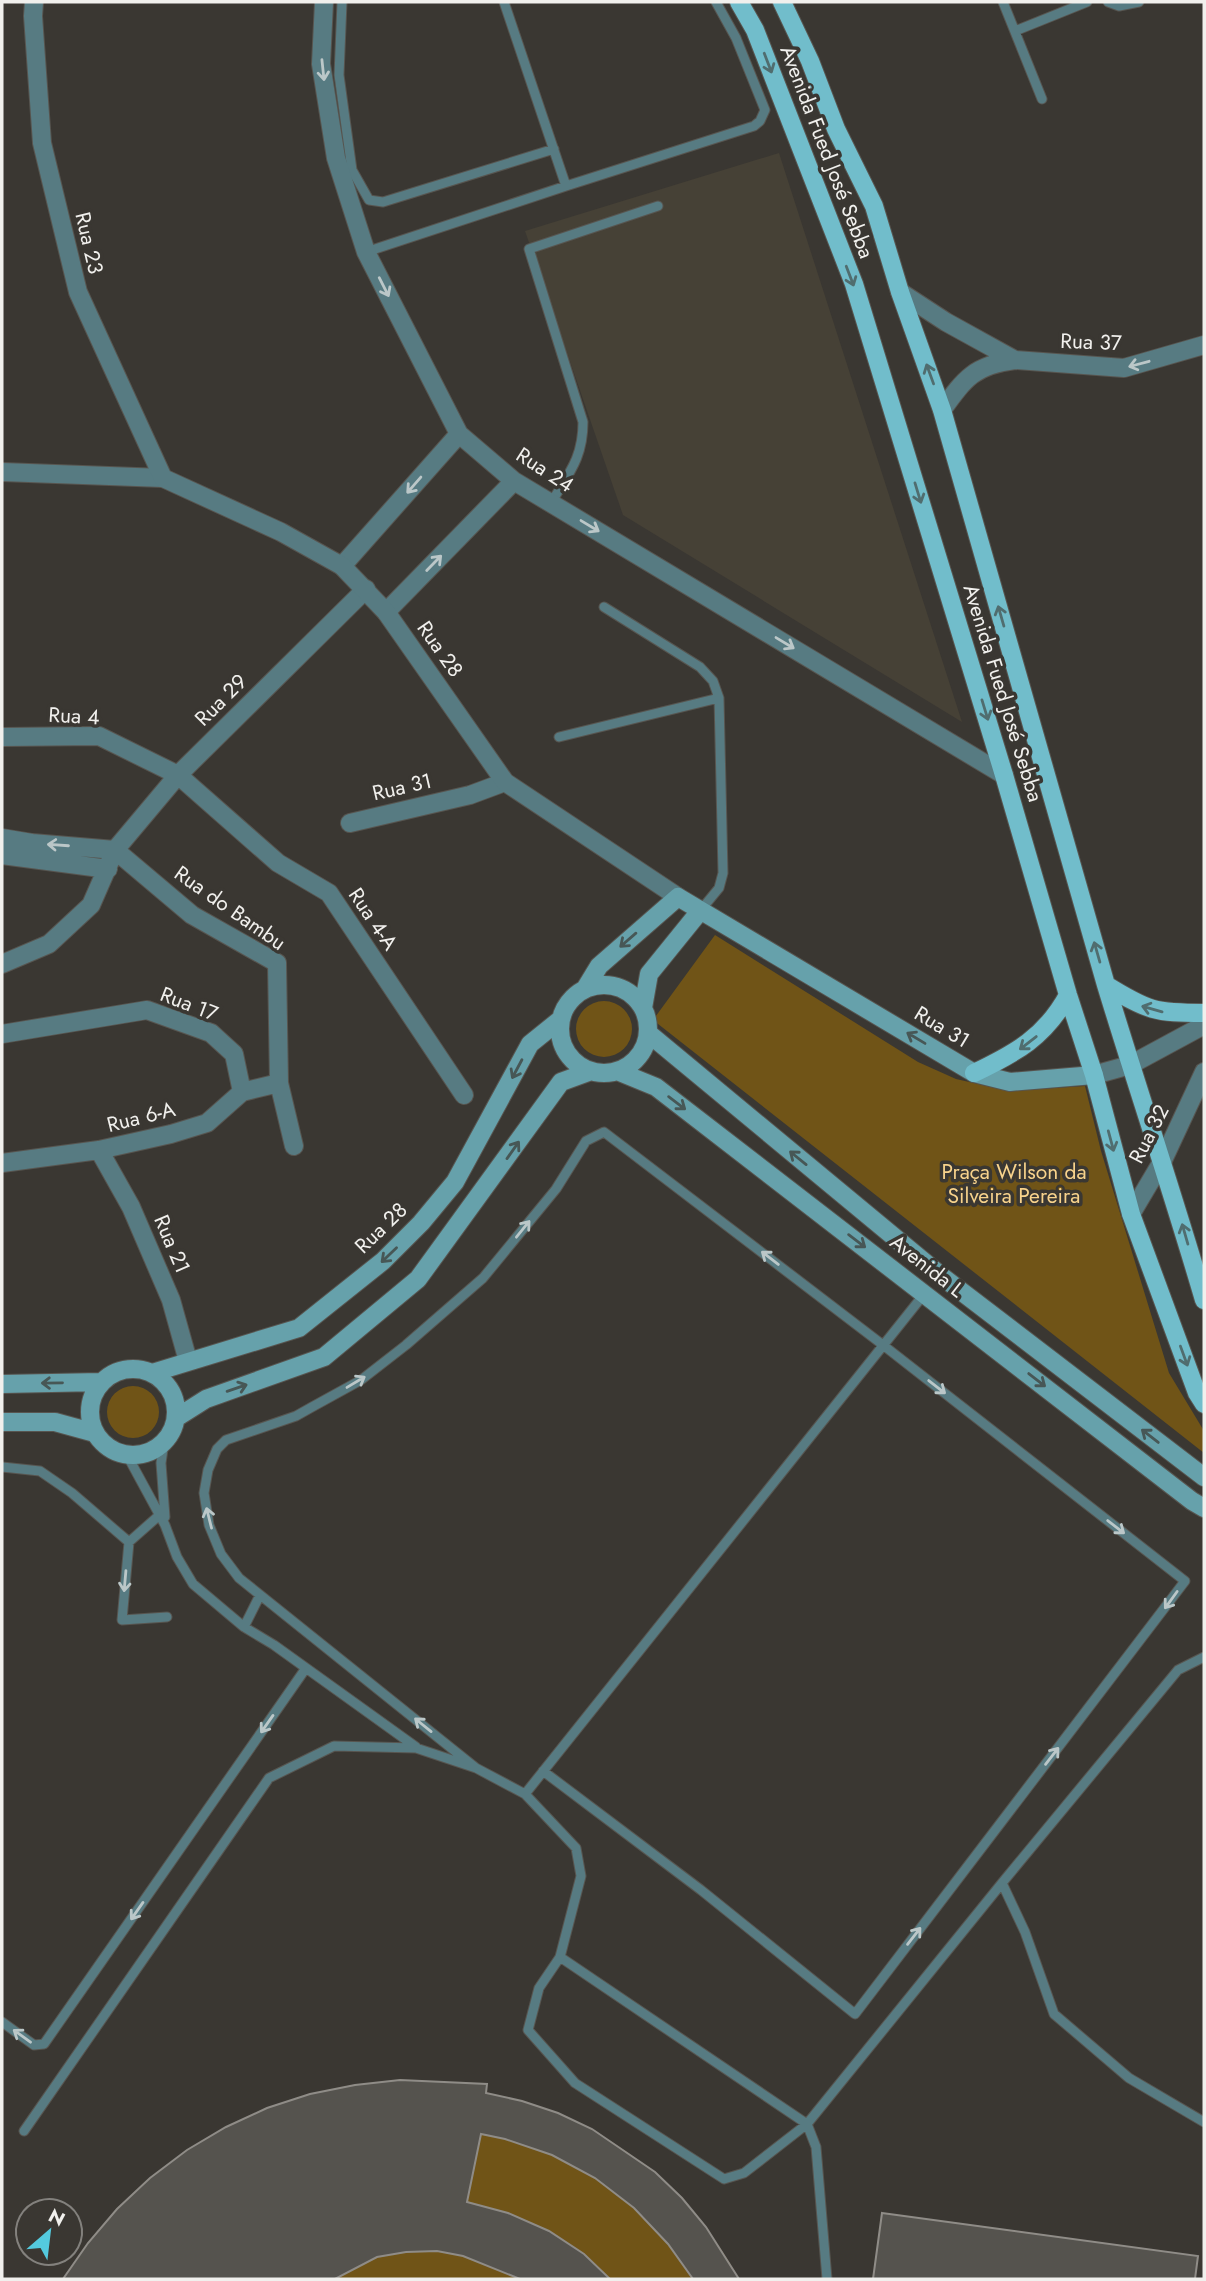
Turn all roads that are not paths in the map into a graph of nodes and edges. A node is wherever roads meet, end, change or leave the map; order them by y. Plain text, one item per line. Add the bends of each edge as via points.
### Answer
1 (34, 2) edge
2 (324, 2) edge
3 (342, 2) edge
4 (505, 2) edge
5 (716, 2) edge
6 (739, 2) edge
7 (782, 2) edge
8 (1003, 2) edge
9 (1087, 2) edge
10 (1108, 2) edge
11 (1139, 2) edge
12 (1015, 31) junction
13 (1042, 99) dead end
14 (554, 149) junction
15 (566, 186) junction
16 (658, 205) dead end
17 (366, 253) junction
18 (900, 292) junction
19 (1203, 349) edge
20 (1015, 360) junction
21 (942, 410) junction
22 (459, 434) junction
23 (2, 472) edge
24 (163, 478) junction
25 (514, 481) junction
26 (551, 503) junction
27 (342, 566) junction
28 (366, 589) junction
29 (604, 607) dead end
30 (386, 612) junction
31 (719, 698) junction
32 (2, 737) edge
33 (559, 737) dead end
34 (178, 775) junction
35 (1004, 775) junction
36 (505, 782) junction
37 (350, 823) dead end
38 (2, 838) edge
39 (115, 850) junction
40 (2, 855) edge
41 (108, 869) junction
42 (678, 897) junction
43 (700, 911) junction
44 (2, 964) edge
45 (1107, 985) junction
46 (585, 989) junction
47 (1068, 995) junction
48 (643, 1008) junction
49 (1204, 1013) edge
50 (561, 1019) junction
51 (1204, 1026) edge
52 (648, 1033) junction
53 (2, 1034) edge
54 (1130, 1065) junction
55 (591, 1071) junction
56 (617, 1071) junction
57 (1204, 1072) edge
58 (974, 1073) junction
59 (1094, 1075) junction
60 (279, 1083) junction
61 (242, 1092) junction
62 (464, 1095) dead end
63 (293, 1146) dead end
64 (99, 1150) junction
65 (1163, 1160) junction
66 (2, 1163) edge
67 (1131, 1214) junction
68 (940, 1275) junction
69 (925, 1293) junction
70 (1204, 1300) edge
71 (883, 1345) junction
72 (188, 1361) junction
73 (152, 1373) junction
74 (101, 1382) junction
75 (2, 1384) edge
76 (1204, 1404) edge
77 (176, 1418) junction
78 (2, 1422) edge
79 (94, 1433) junction
80 (164, 1442) junction
81 (127, 1455) junction
82 (2, 1467) edge
83 (1204, 1477) edge
84 (1204, 1508) edge
85 (161, 1513) junction
86 (129, 1542) junction
87 (260, 1595) junction
88 (167, 1617) dead end
89 (244, 1627) junction
90 (1204, 1657) edge
91 (306, 1668) junction
92 (416, 1748) junction
93 (476, 1768) junction
94 (543, 1771) junction
95 (524, 1794) junction
96 (1002, 1883) junction
97 (560, 1957) junction
98 (2, 2022) edge
99 (1204, 2122) edge
100 (807, 2124) junction
101 (24, 2131) dead end
102 (827, 2279) edge

1 - 24 street, Rua 23 via 42,143 78,292
2 -> 17 street, Rua 24 via 321,64 336,158
3 - 14 lane via 339,75 352,170 369,200 383,202
4 - 14 lane
5 - 15 lane via 765,110 760,121
6 -> 35 main road, Avenida Fued José Sebba via 755,30 854,284
7 - 18 main road, Avenida Fued José Sebba via 874,206
8 - 12 lane
9 - 12 lane
10 - 11 lane via 1119,6
12 - 13 lane
14 - 15 lane
15 - 17 lane
16 - 26 lane via 529,249 583,422 579,457
17 -> 22 street, Rua 24
18 - 20 street, Rua 37
21 -> 18 main road, Avenida Fued José Sebba
19 -> 20 street, Rua 37 via 1124,369
20 - 21 street, Rua 37 via 991,363 970,375
45 -> 21 main road, Avenida Fued José Sebba
22 - 25 street, Rua 24
22 -> 27 street
23 - 24 street, Rua 28
24 - 27 street, Rua 28 via 281,532
25 - 26 street, Rua 24
30 -> 25 street
26 -> 35 street, Rua 24
27 - 28 street, Rua 28
28 - 30 street, Rua 28
28 - 34 street, Rua 29
29 - 31 lane via 699,667 713,681
30 - 36 street, Rua 28
31 - 33 lane
31 - 43 lane via 723,873 719,888
32 - 34 street, Rua 4 via 99,736
34 - 39 street, Rua 29
34 - 62 street, Rua 4-A via 278,863 329,893
35 - 47 main road, Avenida Fued José Sebba
36 - 37 street, Rua 31 via 470,795
36 - 42 street, Rua 28
39 -> 38 street
39 - 41 street, Rua 29
39 - 60 street, Rua do Bambu via 192,915 277,963
40 - 41 street
41 - 44 street, Rua 29 via 91,905 49,944
42 - 43 main road, Rua 31
42 -> 46 main road via 599,965
43 - 48 main road via 649,974
58 -> 43 main road, Rua 31
49 -> 45 main road via 1159,1012
45 - 54 main road, Avenida Fued José Sebba
46 - 48 main road via 611,986 624,990
46 - 50 main road via 574,996
47 -> 58 main road via 1041,1033 1012,1055
47 - 59 main road, Avenida Fued José Sebba
48 - 52 main road
50 - 55 main road via 560,1032 569,1056
50 -> 72 main road, Rua 28 via 530,1044 455,1182 383,1261 299,1328
51 - 54 street, Rua 31
52 - 56 main road via 639,1057
68 -> 52 main road, Avenida L
53 - 61 street, Rua 17 via 147,1010 211,1033 234,1054
54 - 59 street, Rua 31
54 - 65 main road, Avenida Fued José Sebba
55 - 56 main road
77 -> 55 main road via 206,1399 324,1357 418,1279 561,1082
56 -> 69 main road, Avenida L via 656,1087
57 - 65 street, Rua 32
58 - 59 main road, Rua 31 via 1010,1082
59 -> 67 main road, Avenida Fued José Sebba
60 - 61 street, Rua 6-A
60 - 63 street, Rua do Bambu
61 - 64 street, Rua 6-A via 207,1123
64 - 66 street, Rua 6-A
64 - 72 street, Rua 21 via 131,1207 171,1300
65 - 67 street, Rua 32
70 -> 65 main road, Avenida Fued José Sebba
67 -> 76 main road, Avenida Fued José Sebba
68 - 69 street
83 -> 68 main road, Avenida L
69 - 71 lane
69 -> 84 main road, Avenida L
71 - 87 lane via 614,1138 604,1132 593,1136 483,1278 406,1345 361,1380 304,1412 226,1440 217,1449 204,1493 209,1525 239,1578
71 - 94 lane
71 - 94 lane via 1185,1581 855,2014 702,1890
72 - 73 main road, Rua 28
73 - 74 main road via 125,1369
73 - 77 main road via 171,1392
74 -> 75 main road
74 - 79 main road via 90,1406
77 - 80 main road
78 - 79 main road via 55,1422
79 - 81 main road via 103,1444
80 - 81 main road via 141,1455
80 - 85 lane
81 - 85 lane
82 - 86 lane via 40,1471
85 - 86 lane
85 - 89 lane via 192,1584
86 -> 88 lane via 122,1620
87 - 89 lane
93 -> 87 lane
89 - 91 lane
90 - 96 lane via 1178,1670
91 - 92 lane
91 -> 98 lane via 44,2044 34,2045
92 - 93 lane
92 - 101 lane via 334,1746 269,1778
93 - 95 lane
94 - 95 lane
95 - 97 lane via 576,1848 581,1876
96 - 99 lane via 1054,2014 1129,2078
96 - 100 lane
97 - 100 lane
97 - 100 lane via 539,1988 528,2030 575,2083 724,2179 744,2174
100 - 102 lane via 816,2147

